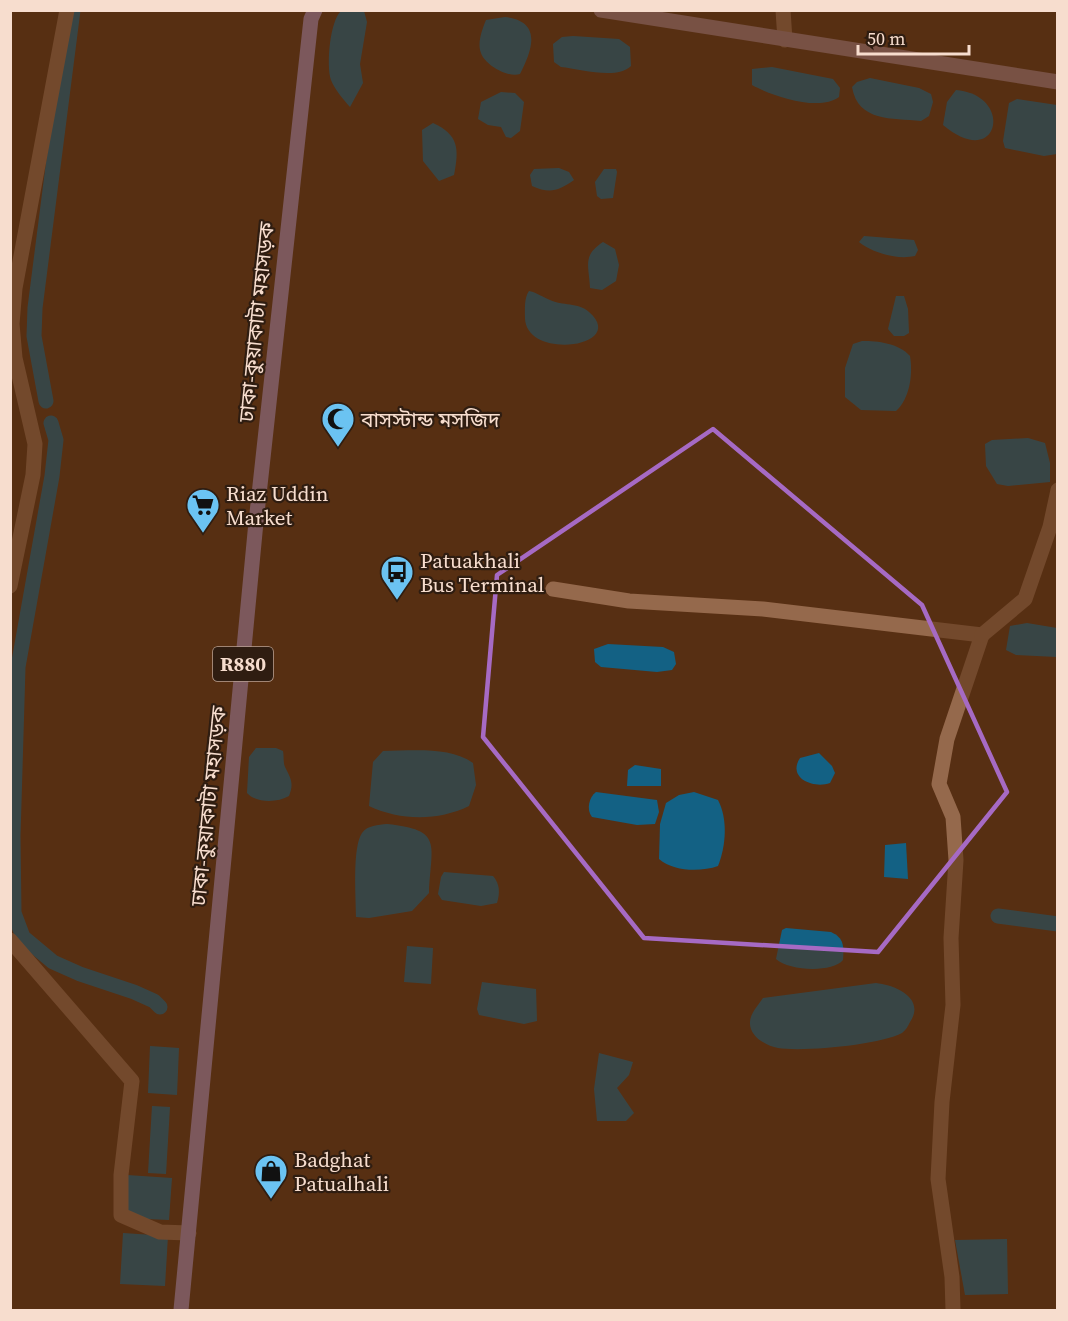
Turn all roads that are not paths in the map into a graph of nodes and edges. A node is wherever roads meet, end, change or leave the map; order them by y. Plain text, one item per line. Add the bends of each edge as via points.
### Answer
1 (67, 10) edge
2 (601, 10) edge
3 (783, 10) edge
4 (311, 13) edge
5 (785, 40) junction
6 (1058, 82) edge
7 (1058, 490) edge
8 (10, 586) edge
9 (553, 589) dead end
10 (982, 635) junction
11 (10, 940) edge
12 (189, 1233) junction
13 (181, 1311) edge
14 (953, 1311) edge

1 - 8 street via 15,288 15,358 35,444 33,475
2 - 5 main road
3 - 5 street
4 - 12 main road, ঢাকা-কুয়াকাটা মহাসড়ক / R880 via 256,522
5 - 6 main road
7 - 10 street via 1050,527 1024,599
9 - 10 street via 629,601 764,609
10 - 14 street via 947,739 939,784 953,817 956,860 951,938 953,1005 938,1179
11 - 12 street via 132,1081 121,1215 160,1232
12 - 13 main road, ঢাকা-কুয়াকাটা মহাসড়ক / R880

